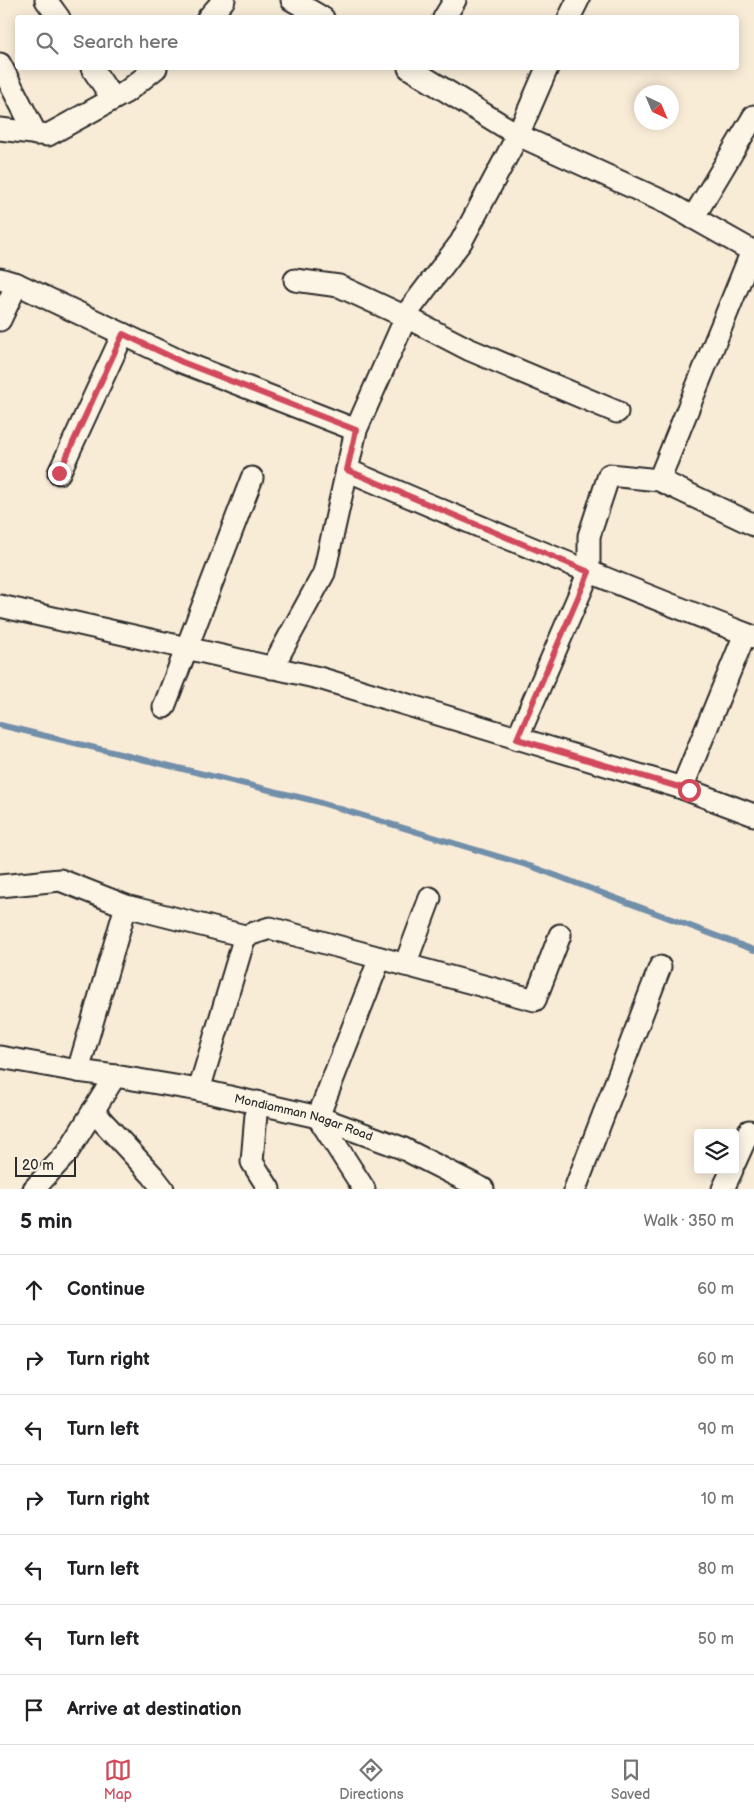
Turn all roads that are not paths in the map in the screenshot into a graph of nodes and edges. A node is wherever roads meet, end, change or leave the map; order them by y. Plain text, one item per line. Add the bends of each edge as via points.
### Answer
1 (46, 0) edge
2 (224, 0) edge
3 (292, 0) edge
4 (455, 0) edge
5 (578, 0) edge
6 (57, 15) edge
7 (211, 15) edge
8 (319, 15) edge
9 (446, 15) edge
10 (570, 15) edge
11 (0, 64) edge
12 (93, 70) edge
13 (154, 70) edge
14 (415, 70) edge
15 (546, 70) edge
16 (113, 99) junction
17 (754, 116) edge
18 (0, 130) edge
19 (36, 134) junction
20 (518, 135) junction
21 (693, 218) junction
22 (753, 252) edge
23 (295, 280) dead end
24 (8, 281) edge
25 (406, 317) junction
26 (0, 320) edge
27 (123, 334) junction
28 (617, 412) dead end
29 (356, 430) junction
30 (347, 470) junction
31 (59, 473) dead end
32 (252, 478) dead end
33 (659, 480) junction
34 (754, 525) edge
35 (589, 572) junction
36 (0, 606) edge
37 (750, 636) edge
38 (186, 648) junction
39 (272, 668) junction
40 (164, 707) dead end
41 (517, 739) junction
42 (682, 788) junction
43 (754, 815) edge
44 (0, 886) edge
45 (430, 898) dead end
46 (126, 906) junction
47 (245, 936) junction
48 (560, 936) dead end
49 (380, 958) junction
50 (405, 965) junction
51 (660, 967) dead end
52 (0, 1057) edge
53 (78, 1071) junction
54 (116, 1076) junction
55 (199, 1090) junction
56 (257, 1102) junction
57 (93, 1111) junction
58 (318, 1117) junction
59 (749, 1131) dead end
60 (739, 1153) edge
61 (730, 1174) edge
62 (39, 1187) edge
63 (163, 1189) edge
64 (269, 1189) edge
65 (364, 1189) edge
66 (483, 1189) edge
67 (575, 1189) edge
68 (723, 1189) edge

1 - 6 street
2 - 7 street
3 - 8 street
4 - 9 street
5 - 10 street
11 - 19 street
12 - 16 street
13 - 16 street
14 - 20 street
15 - 20 street
16 - 19 street via 48,135
17 - 21 street
18 - 19 street
20 - 21 street
20 - 25 street via 461,242
21 - 22 street
22 - 33 street
23 - 25 street via 339,286
24 - 26 street
24 - 27 street
25 - 28 street via 468,350
25 - 29 street
27 - 29 street via 182,362
27 - 31 street
29 - 30 street
30 - 35 street
30 - 39 street via 324,573
32 - 38 street
33 - 34 street
33 - 35 street via 609,475 589,536
35 - 37 street
35 - 41 street
36 - 38 street
37 - 42 street
38 - 39 street
38 - 40 street
39 - 41 street via 319,678
41 - 42 street
42 - 43 street
44 - 46 street via 60,880
45 - 50 street
46 - 47 street
46 - 53 street
47 - 49 street via 270,928
47 - 55 street
48 - 50 street via 535,1000
49 - 50 street
49 - 58 street
51 - 67 street
52 - 53 street, Mondiamman Nagar Road
53 - 54 street, Mondiamman Nagar Road
54 - 55 street, Mondiamman Nagar Road
54 - 57 street
55 - 56 street, Mondiamman Nagar Road
56 - 58 street, Mondiamman Nagar Road
56 - 64 street via 252,1162
57 - 62 street via 67,1153
57 - 63 street
58 - 65 street
58 - 66 street, Mondiamman Nagar Road via 402,1148
59 - 60 street
61 - 68 street

